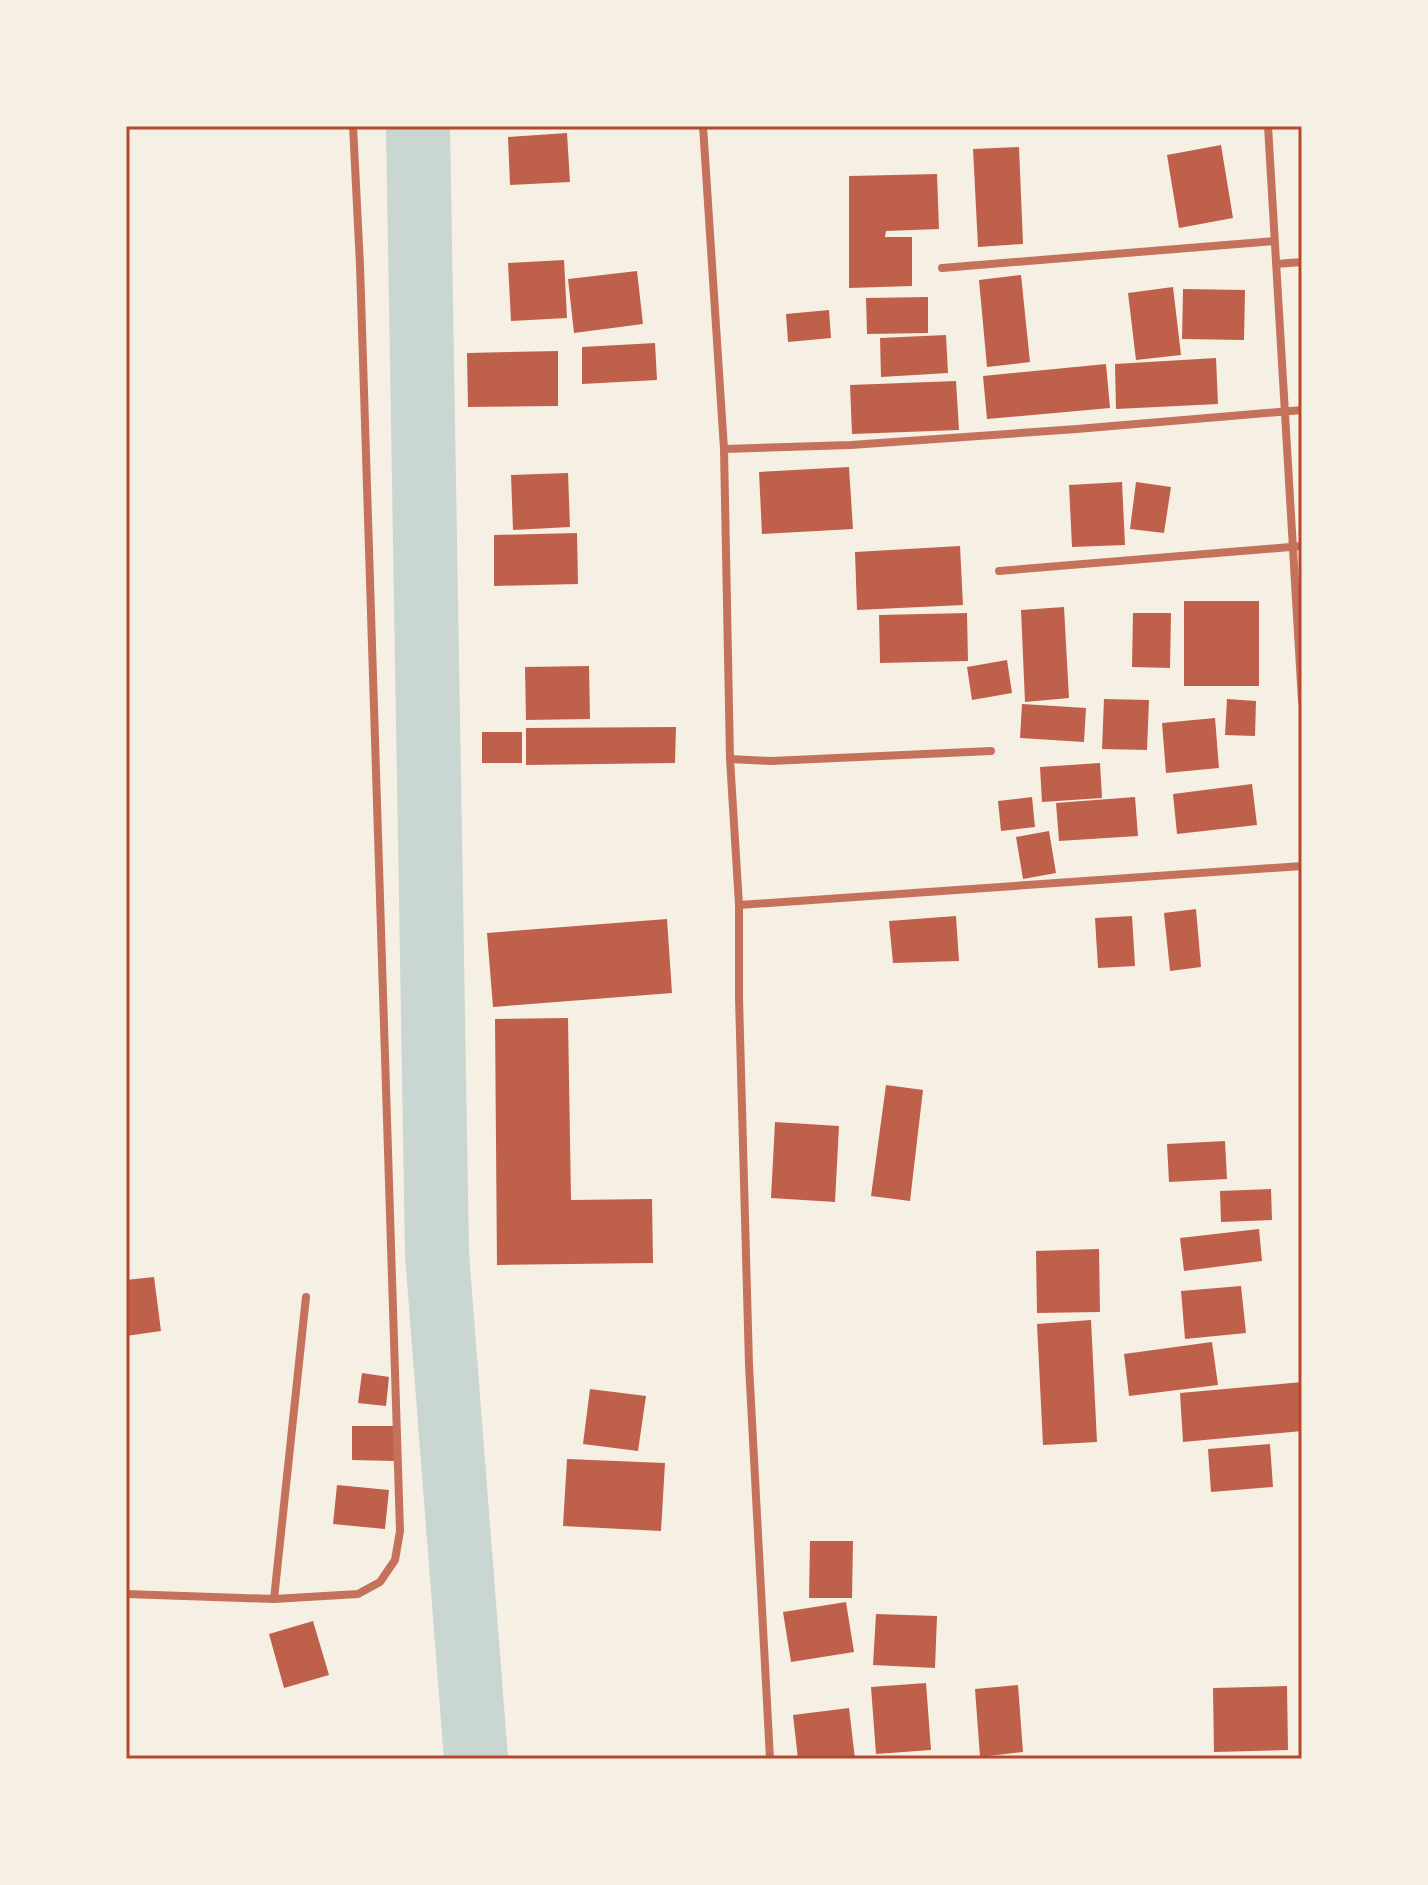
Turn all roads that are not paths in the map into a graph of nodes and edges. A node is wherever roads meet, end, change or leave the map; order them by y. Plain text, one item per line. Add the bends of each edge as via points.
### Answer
1 (353, 126) edge
2 (703, 126) edge
3 (1268, 126) edge
4 (1274, 241) junction
5 (1302, 262) edge
6 (1276, 264) junction
7 (942, 268) dead end
8 (1302, 410) edge
9 (1284, 411) junction
10 (724, 449) junction
11 (1297, 547) edge
12 (999, 571) dead end
13 (1301, 675) edge
14 (1302, 701) edge
15 (991, 751) dead end
16 (730, 759) junction
17 (1302, 866) edge
18 (739, 905) junction
19 (306, 1297) dead end
20 (126, 1594) edge
21 (274, 1599) junction
22 (770, 1759) edge

1 - 21 street via 400,1531 395,1560 380,1582 358,1594
2 - 10 street
3 - 4 street
4 - 6 street
4 - 7 street
5 - 6 street
6 - 9 street
8 - 9 street
9 - 10 street via 1016,434
9 - 11 street
10 - 16 street
11 - 12 street
11 - 13 street
13 - 14 street
15 - 16 street
16 - 18 street
17 - 18 street
18 - 22 street via 749,1365
19 - 21 street
20 - 21 street

